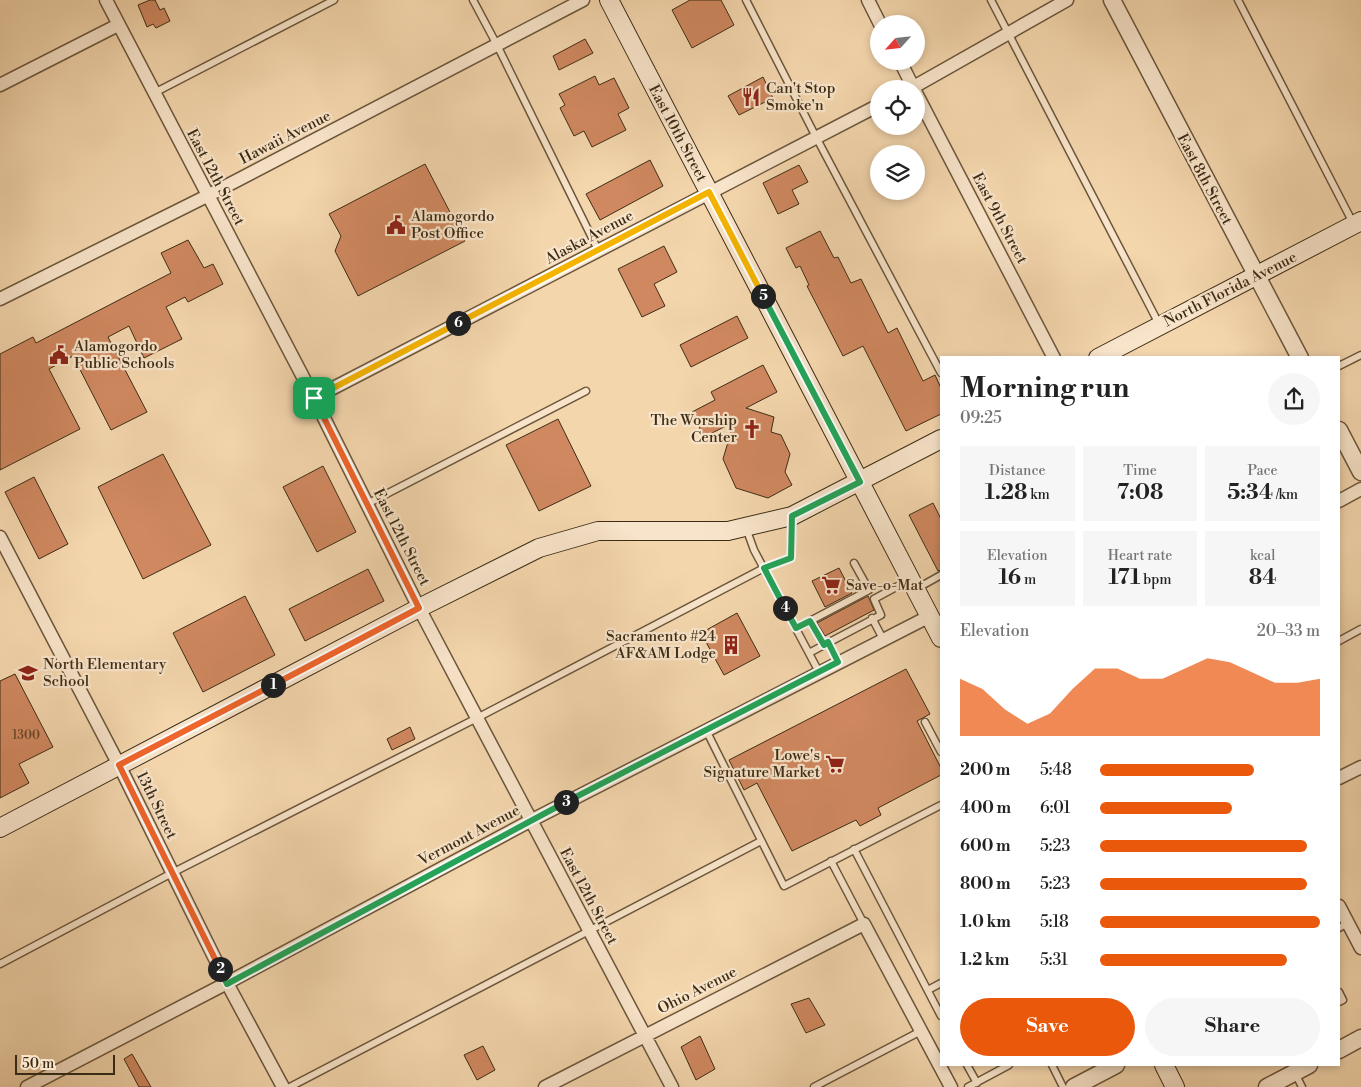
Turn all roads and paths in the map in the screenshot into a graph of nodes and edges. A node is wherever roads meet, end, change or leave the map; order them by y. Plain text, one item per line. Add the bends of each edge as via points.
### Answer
1 (106, 0) edge
2 (334, 0) edge
3 (473, 0) edge
4 (584, 0) edge
5 (609, 0) edge
6 (746, 0) edge
7 (868, 0) edge
8 (991, 0) edge
9 (1067, 0) edge
10 (1112, 0) edge
11 (1238, 0) edge
12 (876, 15) edge
13 (118, 25) junction
14 (1009, 33) junction
15 (497, 45) junction
16 (925, 82) edge
17 (0, 86) edge
18 (154, 94) junction
19 (870, 110) edge
20 (925, 112) edge
21 (816, 137) junction
22 (709, 192) junction
23 (207, 196) junction
24 (1357, 223) edge
25 (598, 250) junction
26 (1256, 275) junction
27 (0, 299) edge
28 (1160, 325) junction
29 (1361, 355) edge
30 (1053, 356) edge
31 (1102, 356) edge
32 (1299, 356) edge
33 (1340, 366) edge
34 (940, 371) edge
35 (586, 391) dead end
36 (314, 398) junction
37 (1340, 432) edge
38 (940, 440) edge
39 (1361, 472) edge
40 (860, 482) junction
41 (1361, 490) edge
42 (1340, 500) edge
43 (367, 504) junction
44 (792, 516) junction
45 (746, 527) junction
46 (0, 537) edge
47 (5, 558) edge
48 (854, 563) dead end
49 (764, 568) junction
50 (940, 576) edge
51 (913, 584) junction
52 (869, 590) junction
53 (874, 599) junction
54 (419, 608) junction
55 (930, 616) junction
56 (872, 618) junction
57 (810, 621) junction
58 (796, 628) junction
59 (1361, 629) edge
60 (940, 636) edge
61 (883, 639) junction
62 (1340, 640) edge
63 (826, 644) junction
64 (809, 652) junction
65 (838, 662) junction
66 (819, 672) junction
67 (477, 718) junction
68 (925, 722) dead end
69 (706, 730) junction
70 (940, 750) edge
71 (119, 765) junction
72 (1361, 767) edge
73 (1340, 778) edge
74 (940, 806) edge
75 (530, 821) junction
76 (0, 828) edge
77 (762, 841) junction
78 (854, 849) junction
79 (832, 861) junction
80 (172, 873) junction
81 (1340, 911) edge
82 (864, 924) junction
83 (1343, 926) edge
84 (590, 932) junction
85 (1361, 948) edge
86 (0, 964) edge
87 (227, 984) junction
88 (940, 984) edge
89 (928, 990) junction
90 (940, 1014) edge
91 (921, 1031) junction
92 (645, 1035) junction
93 (1361, 1038) edge
94 (1340, 1049) edge
95 (968, 1066) edge
96 (1006, 1066) edge
97 (1052, 1066) edge
98 (1114, 1066) edge
99 (1164, 1066) edge
100 (1302, 1075) edge
101 (976, 1083) junction
102 (27, 1087) edge
103 (282, 1087) edge
104 (290, 1087) edge
105 (545, 1087) edge
106 (672, 1087) edge
107 (814, 1087) edge
108 (951, 1087) edge
109 (968, 1087) edge
110 (1063, 1087) edge
111 (1074, 1087) edge
112 (1175, 1087) edge
113 (1267, 1087) edge

1 - 13 street, East 12th Street
2 - 18 lane
3 - 15 lane
4 - 15 street, Hawaii Avenue
5 - 22 main road, East 10th Street
6 - 21 lane
7 - 12 street
8 - 14 lane
9 - 14 street
10 - 26 street, East 8th Street
11 - 24 lane
13 - 17 street
13 - 18 street, East 12th Street
14 - 16 street
14 - 28 lane
15 - 23 street, Hawaii Avenue
15 - 25 lane
18 - 23 street, East 12th Street
19 - 21 street, Alaska Avenue
20 - 30 street, East 9th Street
21 - 22 street, Alaska Avenue
21 - 34 lane
22 - 25 street, Alaska Avenue
22 - 40 main road, East 10th Street
23 - 27 street, Hawaii Avenue
23 - 36 street, East 12th Street
24 - 26 main road, North Florida Avenue
25 - 36 street, Alaska Avenue
26 - 28 main road, North Florida Avenue
26 - 32 street, East 8th Street
28 - 31 main road, North Florida Avenue
29 - 33 lane
35 - 43 lane
36 - 43 street, East 12th Street
37 - 39 street
38 - 40 main road
40 - 44 main road
40 - 51 main road, East 10th Street
41 - 42 street
43 - 54 street, East 12th Street
44 - 45 main road
44 - 49 lane via 791,558
45 - 49 lane
45 - 54 main road via 728,531 598,531 540,548
46 - 47 street, 13th Street
47 - 71 street, 13th Street
48 - 52 lane
49 - 58 lane
49 - 67 lane
50 - 51 lane
51 - 53 lane
51 - 55 main road, East 10th Street
52 - 53 lane
52 - 57 lane via 826,616
53 - 56 lane via 881,615
54 - 67 street, East 12th Street
54 - 71 main road
55 - 60 main road, East 10th Street
55 - 61 street, Vermont Avenue
56 - 61 lane
56 - 63 lane via 836,634
57 - 58 lane
57 - 63 lane
58 - 64 lane
59 - 62 lane
61 - 65 street, Vermont Avenue
63 - 64 lane
63 - 65 lane
64 - 66 lane
65 - 66 street, Vermont Avenue
66 - 69 street, Vermont Avenue
67 - 75 street, East 12th Street
67 - 80 lane
68 - 70 lane
69 - 75 street, Vermont Avenue
69 - 77 lane
71 - 76 main road
71 - 80 street, 13th Street
72 - 73 street
74 - 78 lane
75 - 84 street, East 12th Street
75 - 87 street, Vermont Avenue
77 - 79 lane via 784,886
77 - 84 lane
78 - 79 lane
78 - 89 lane
79 - 82 lane
80 - 86 lane
80 - 87 street, 13th Street
81 - 83 street
82 - 91 street
82 - 92 street, Ohio Avenue
83 - 85 street
84 - 92 street, East 12th Street
84 - 104 lane
87 - 102 street, Vermont Avenue
87 - 103 street, 13th Street
88 - 89 lane
89 - 90 lane
91 - 107 lane
91 - 108 street
92 - 105 street, Ohio Avenue
92 - 106 street, East 12th Street
93 - 94 street
95 - 101 lane
96 - 101 lane
97 - 110 lane
98 - 111 street
99 - 112 main road
100 - 113 street
101 - 109 lane

